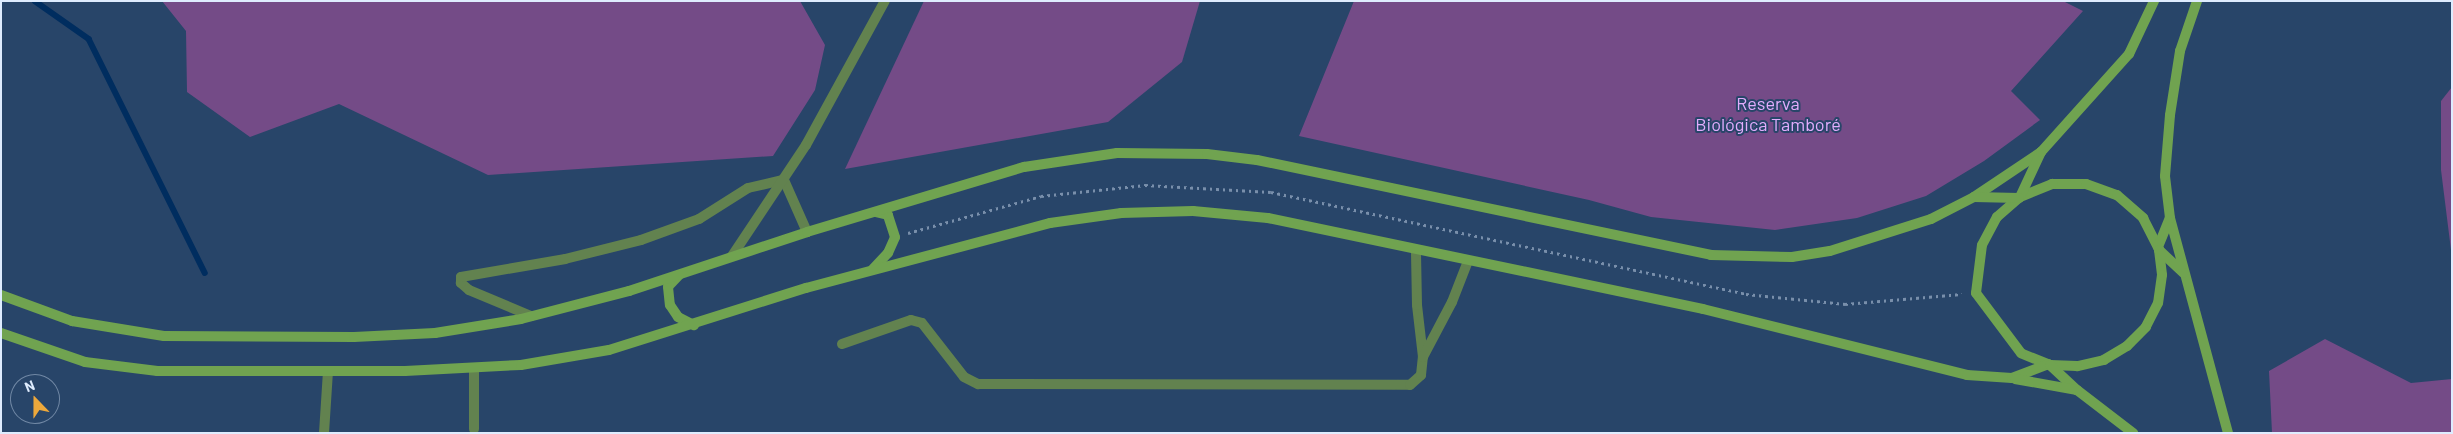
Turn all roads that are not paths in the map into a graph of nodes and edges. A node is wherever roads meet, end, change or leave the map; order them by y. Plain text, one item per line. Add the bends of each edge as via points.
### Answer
1 (885, 1) edge
2 (2154, 1) edge
3 (2197, 1) edge
4 (2042, 152) junction
5 (784, 180) junction
6 (1974, 197) junction
7 (2020, 197) junction
8 (874, 212) junction
9 (2170, 218) junction
10 (808, 232) junction
11 (2159, 249) junction
12 (1416, 251) junction
13 (732, 256) junction
14 (1468, 261) junction
15 (871, 272) junction
16 (2183, 272) junction
17 (682, 273) junction
18 (1, 294) edge
19 (531, 316) junction
20 (694, 325) junction
21 (1, 333) edge
22 (842, 344) dead end
23 (1423, 357) junction
24 (2049, 364) junction
25 (474, 368) junction
26 (328, 371) junction
27 (2012, 378) junction
28 (2077, 390) junction
29 (474, 429) dead end
30 (324, 433) edge
31 (2133, 433) edge
32 (2228, 433) edge

1 - 5 street
2 - 4 main road via 2129,54
3 - 9 main road via 2180,51 2165,152
4 - 6 main road
4 - 7 main road
5 - 10 street
5 - 13 street
5 - 19 street via 748,188 699,219 641,240 565,259 461,277 461,283 469,290
6 - 7 main road
6 - 8 main road via 1931,219 1874,239 1792,257 1693,252 1356,179 1207,154 1117,153 1024,166
7 - 11 main road via 2052,184 2086,184 2117,195 2143,218
7 - 24 main road via 1997,217 1982,245 1976,293 2022,353
8 - 10 main road
8 - 15 main road via 888,215 896,237 888,253
9 - 11 main road
9 - 16 main road
10 - 13 main road
11 - 16 main road
11 - 24 main road via 2162,275 2158,302 2146,327 2127,346 2104,360 2077,366
12 - 14 main road
12 - 15 main road via 1268,218 1154,211 1050,224
12 - 23 street via 1417,305
13 - 17 main road
14 - 23 street via 1452,302
14 - 27 main road via 1703,309 1967,375
15 - 20 main road via 806,288
16 - 32 main road
17 - 19 main road
17 - 20 main road via 671,280 669,299 674,312
18 - 19 main road via 72,321 164,336 394,336 435,333
20 - 25 main road via 609,350 521,366
21 - 26 main road via 85,362 124,368 157,371
22 - 23 street via 911,320 922,323 964,378 978,384 1410,385 1421,375
24 - 27 main road
24 - 28 main road
25 - 26 main road
25 - 29 street
26 - 30 street
27 - 28 main road
28 - 31 main road

